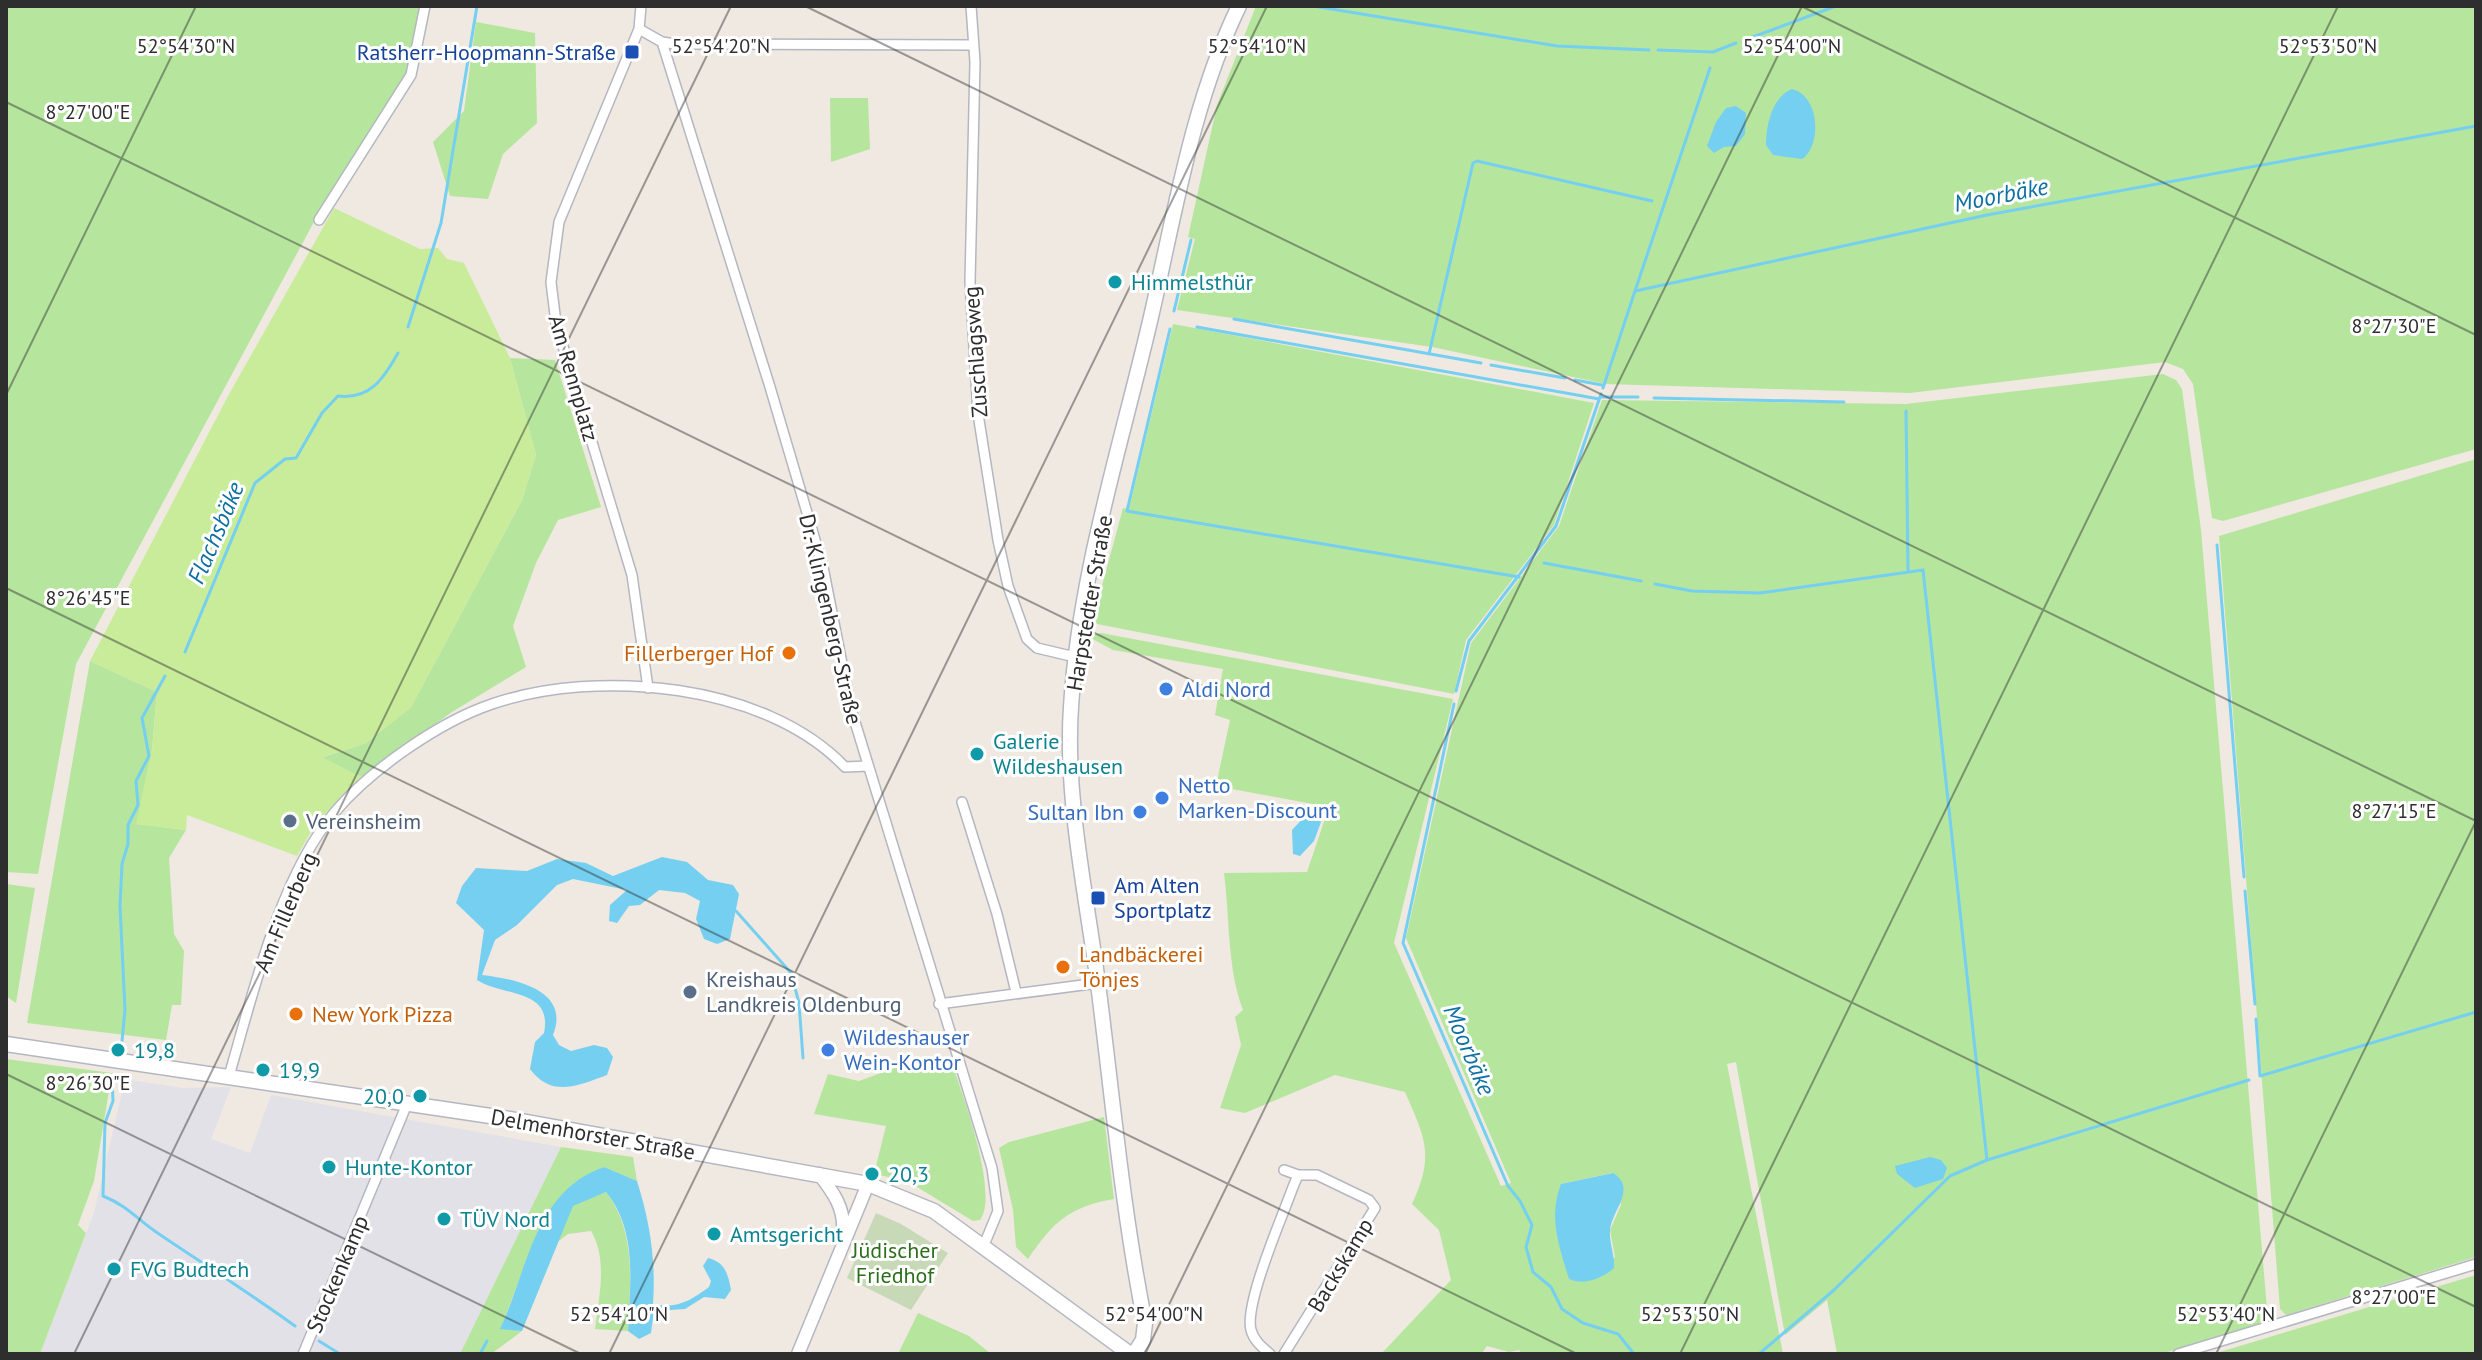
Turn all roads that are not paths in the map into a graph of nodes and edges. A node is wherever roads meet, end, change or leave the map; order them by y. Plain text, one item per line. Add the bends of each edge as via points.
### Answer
1 (425, 6) edge
2 (641, 6) edge
3 (971, 6) edge
4 (1239, 6) edge
5 (639, 29) junction
6 (662, 42) junction
7 (973, 45) junction
8 (319, 220) dead end
9 (1075, 657) junction
10 (648, 688) junction
11 (868, 766) junction
12 (962, 802) dead end
13 (1098, 983) junction
14 (1016, 992) junction
15 (939, 1004) junction
16 (6, 1044) edge
17 (229, 1076) junction
18 (407, 1104) junction
19 (1284, 1170) dead end
20 (819, 1174) junction
21 (1298, 1175) junction
22 (868, 1184) junction
23 (984, 1245) junction
24 (841, 1247) junction
25 (2476, 1264) edge
26 (303, 1354) edge
27 (798, 1354) edge
28 (1132, 1354) edge
29 (1270, 1354) edge
30 (1284, 1354) edge
31 (2178, 1354) edge

1 - 8 street via 411,75
2 - 5 street
3 - 7 street, Zuschlagsweg
4 - 9 main road, Harpstedter Straße via 1201,105 1094,554
5 - 6 street
5 - 10 street, Am Rennplatz via 559,222 551,282 556,323 632,575
6 - 7 street
6 - 11 street, Dr.-Klingenberg-Straße via 823,567
7 - 9 street, Zuschlagsweg via 970,282 978,414 998,540 1027,639 1037,648
9 - 13 main road, Harpstedter Straße via 1070,751
10 - 11 street, Am Fillerberg via 754,709 800,730 845,767
10 - 17 street, Am Fillerberg via 562,689 494,703 436,732 364,783 314,842 289,895 263,959
11 - 15 street, Dr.-Klingenberg-Straße
12 - 14 street
13 - 14 street
13 - 28 main road, Harpstedter Straße via 1145,1323 1143,1340
14 - 15 street
15 - 23 street, Dr.-Klingenberg-Straße via 992,1168 998,1211
16 - 17 main road, Delmenhorster Straße
17 - 18 main road, Delmenhorster Straße
18 - 20 main road, Delmenhorster Straße
18 - 26 street, Stockenkamp
19 - 21 street, Backskamp
20 - 22 main road, Delmenhorster Straße
20 - 24 street via 844,1218
21 - 29 street via 1262,1271 1250,1327 1255,1341
21 - 30 street, Backskamp via 1317,1175 1375,1208
22 - 23 main road, Delmenhorster Straße via 915,1201
22 - 24 street
23 - 28 main road, Delmenhorster Straße
24 - 27 street
25 - 31 street

